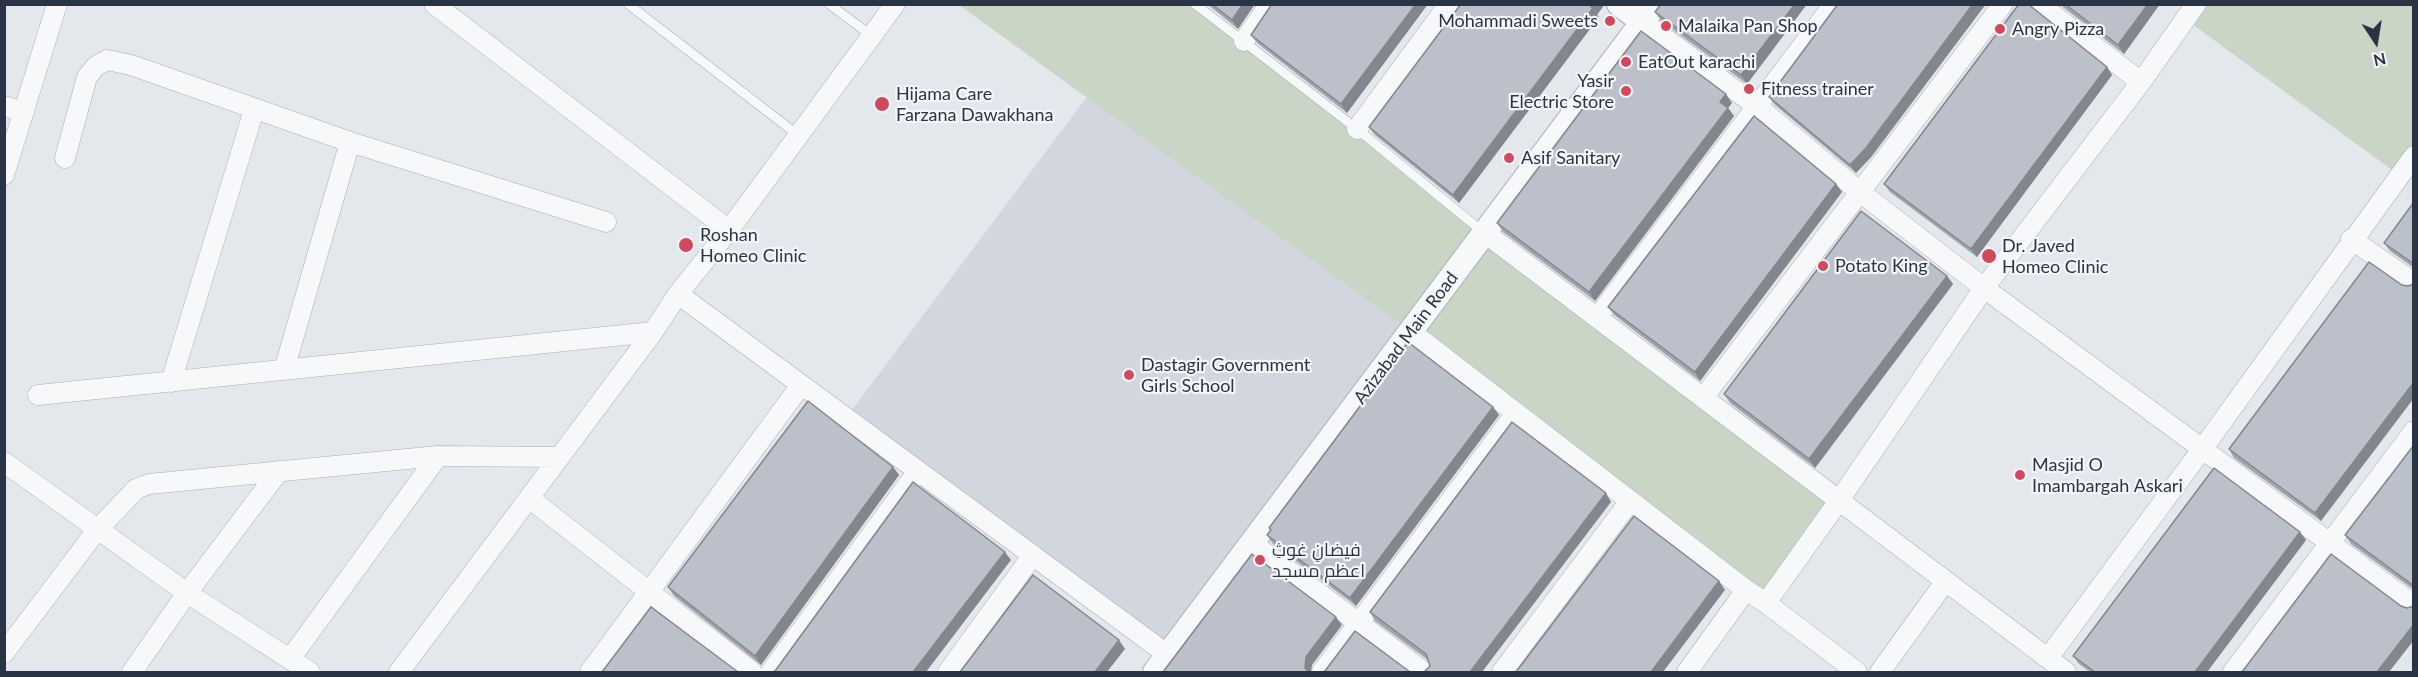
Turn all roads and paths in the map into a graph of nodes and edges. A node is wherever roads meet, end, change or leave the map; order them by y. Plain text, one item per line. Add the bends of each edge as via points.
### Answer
1 (57, 4) edge
2 (628, 4) edge
3 (829, 4) edge
4 (895, 4) edge
5 (1195, 4) edge
6 (1270, 4) edge
7 (1449, 4) edge
8 (1619, 4) edge
9 (1834, 4) edge
10 (2003, 4) edge
11 (2039, 4) edge
12 (2196, 4) edge
13 (437, 5) edge
14 (1650, 13) edge
15 (872, 36) junction
16 (1244, 41) junction
17 (2141, 82) junction
18 (4, 106) edge
19 (1758, 107) junction
20 (254, 110) junction
21 (24, 112) junction
22 (1356, 129) junction
23 (798, 135) junction
24 (350, 142) junction
25 (2414, 156) edge
26 (65, 158) dead end
27 (4, 175) edge
28 (1860, 192) junction
29 (606, 222) dead end
30 (729, 230) junction
31 (1485, 233) junction
32 (2352, 239) junction
33 (2414, 283) edge
34 (1984, 288) junction
35 (678, 294) junction
36 (1598, 318) junction
37 (653, 332) junction
38 (1411, 332) junction
39 (284, 370) junction
40 (171, 382) junction
41 (801, 385) junction
42 (38, 395) dead end
43 (1703, 398) junction
44 (1516, 413) junction
45 (2414, 430) edge
46 (2203, 448) junction
47 (438, 456) junction
48 (558, 457) junction
49 (5, 463) edge
50 (279, 471) junction
51 (918, 471) junction
52 (529, 498) junction
53 (1630, 501) junction
54 (1838, 502) junction
55 (97, 530) junction
56 (2329, 542) junction
57 (1252, 543) junction
58 (1033, 555) junction
59 (1945, 582) junction
60 (1746, 590) junction
61 (187, 593) junction
62 (650, 594) junction
63 (1766, 603) junction
64 (2414, 605) edge
65 (1359, 623) junction
66 (4, 653) edge
67 (290, 659) junction
68 (1162, 664) edge
69 (2058, 668) edge
70 (132, 672) edge
71 (310, 672) edge
72 (399, 672) edge
73 (590, 672) edge
74 (752, 672) edge
75 (771, 672) edge
76 (948, 672) edge
77 (1322, 672) edge
78 (1424, 672) edge
79 (1502, 672) edge
80 (1687, 672) edge
81 (1857, 672) edge
82 (1880, 672) edge
83 (2233, 672) edge

1 - 21 street
2 - 23 lane
3 - 15 lane
4 - 15 street
5 - 16 lane
6 - 16 street
7 - 22 street
8 - 14 street
9 - 19 street
10 - 28 street
11 - 17 street
12 - 17 street
13 - 30 street
14 - 19 street
14 - 31 street, Azizabad Main Road
15 - 23 street
16 - 22 lane
17 - 34 street
18 - 21 street
19 - 28 street
19 - 36 street
20 - 24 street
20 - 26 street via 107,60 87,77
20 - 40 street
21 - 27 street
22 - 31 lane
23 - 30 street
24 - 29 street
24 - 39 street
25 - 32 street
28 - 34 street
28 - 43 street
30 - 35 street
31 - 36 street
31 - 38 street, Azizabad Main Road
32 - 33 street
32 - 46 street
34 - 46 street
34 - 54 street
35 - 37 street
35 - 41 street
36 - 43 street
37 - 39 street
37 - 48 street
38 - 44 street
38 - 57 street, Azizabad Main Road
39 - 40 street
40 - 42 street
41 - 51 street
41 - 62 street
43 - 54 street
44 - 53 street
44 - 65 street
45 - 56 street
46 - 56 street
46 - 69 street
47 - 48 street
47 - 50 street
47 - 67 street
48 - 52 street
49 - 55 street
50 - 55 street via 149,484 130,494
50 - 61 street
51 - 58 street
51 - 75 street
52 - 62 street
52 - 72 street
53 - 60 street
53 - 79 street
54 - 59 street
54 - 63 street
55 - 61 street
55 - 66 street
56 - 64 street
56 - 83 street
57 - 65 street
57 - 68 street, Azizabad Main Road
58 - 68 street
58 - 76 street
59 - 69 street
59 - 82 street
60 - 63 street
60 - 80 street
61 - 67 street
61 - 70 street
62 - 73 street
62 - 74 street
63 - 81 street
65 - 77 street
65 - 78 street
67 - 71 street

